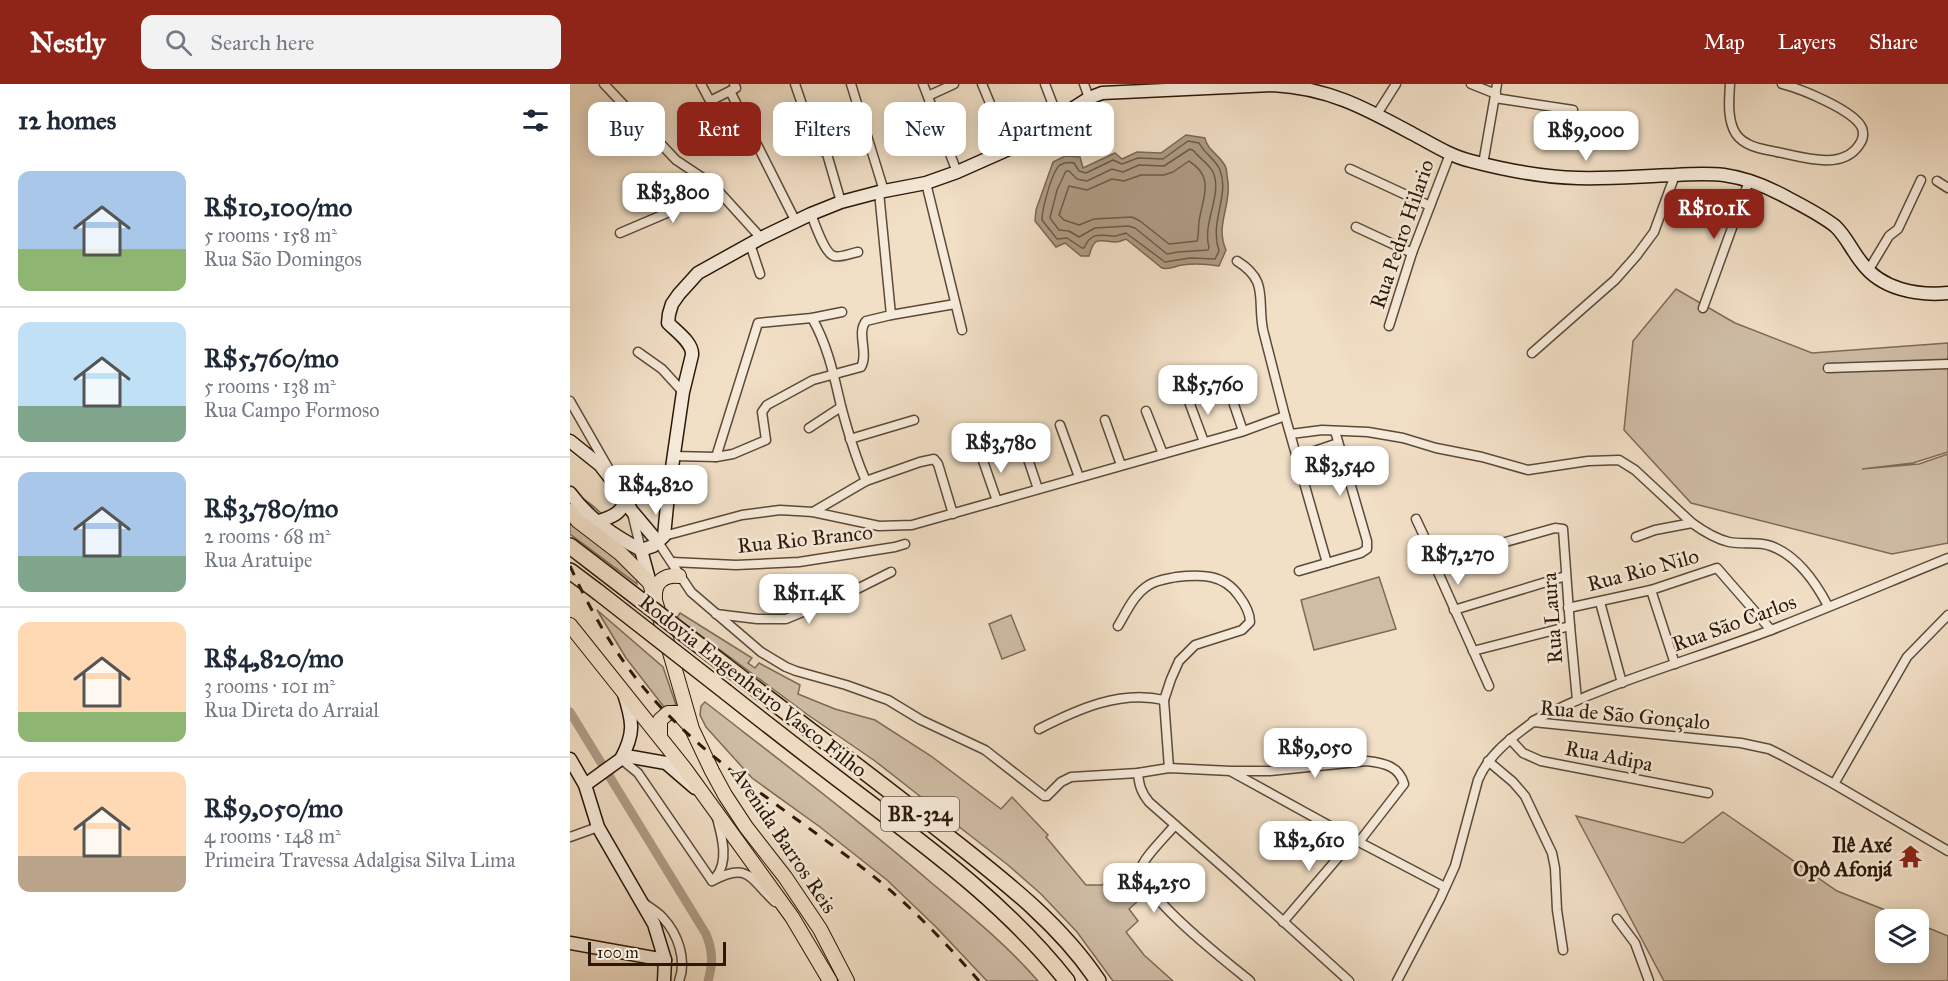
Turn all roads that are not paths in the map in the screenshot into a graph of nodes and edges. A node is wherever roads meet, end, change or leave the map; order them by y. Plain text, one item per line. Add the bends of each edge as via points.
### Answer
1 (604, 84) edge
2 (701, 84) edge
3 (795, 84) edge
4 (851, 84) edge
5 (923, 84) edge
6 (954, 84) edge
7 (982, 84) edge
8 (1046, 84) edge
9 (1084, 84) edge
10 (1396, 84) edge
11 (1472, 84) edge
12 (1731, 84) edge
13 (1782, 84) edge
14 (733, 88) edge
15 (1496, 92) edge
16 (928, 96) junction
17 (1089, 98) junction
18 (989, 102) edge
19 (1052, 102) edge
20 (1083, 102) edge
21 (1573, 110) dead end
22 (1377, 114) junction
23 (1450, 154) junction
24 (993, 156) edge
25 (1483, 164) junction
26 (1350, 169) dead end
27 (957, 172) junction
28 (1675, 175) junction
29 (1921, 180) dead end
30 (1749, 181) junction
31 (1937, 182) dead end
32 (926, 183) junction
33 (712, 184) junction
34 (1948, 188) edge
35 (881, 191) junction
36 (841, 202) junction
37 (1430, 206) junction
38 (811, 213) junction
39 (795, 220) junction
40 (1356, 227) dead end
41 (620, 233) dead end
42 (755, 241) junction
43 (858, 252) dead end
44 (1412, 253) junction
45 (1237, 261) dead end
46 (1868, 271) junction
47 (760, 274) dead end
48 (1948, 293) edge
49 (955, 304) junction
50 (1702, 308) dead end
51 (842, 312) dead end
52 (891, 315) junction
53 (812, 318) junction
54 (1389, 326) dead end
55 (962, 330) dead end
56 (638, 352) dead end
57 (1532, 353) dead end
58 (1948, 364) edge
59 (1828, 368) dead end
60 (834, 373) junction
61 (1227, 384) dead end
62 (683, 392) junction
63 (1188, 399) dead end
64 (570, 401) edge
65 (842, 407) junction
66 (1146, 411) dead end
67 (1285, 416) junction
68 (914, 420) dead end
69 (1104, 420) dead end
70 (1060, 425) dead end
71 (809, 428) dead end
72 (1243, 431) junction
73 (1335, 431) junction
74 (1291, 434) junction
75 (850, 439) junction
76 (570, 441) edge
77 (1022, 441) dead end
78 (1204, 442) junction
79 (1338, 443) junction
80 (1163, 454) junction
81 (981, 455) dead end
82 (673, 456) junction
83 (716, 457) junction
84 (1297, 457) junction
85 (1121, 465) junction
86 (1079, 477) junction
87 (866, 481) junction
88 (614, 482) junction
89 (1038, 489) junction
90 (570, 493) edge
91 (625, 497) junction
92 (997, 501) junction
93 (631, 510) junction
94 (570, 511) edge
95 (813, 512) junction
96 (953, 513) junction
97 (1416, 519) dead end
98 (596, 522) junction
99 (1692, 523) junction
100 (1635, 537) dead end
101 (661, 539) junction
102 (905, 544) dead end
103 (570, 546) edge
104 (641, 550) junction
105 (1948, 558) edge
106 (672, 562) junction
107 (1327, 563) junction
108 (1437, 564) junction
109 (570, 571) edge
110 (1299, 571) dead end
111 (891, 572) dead end
112 (679, 576) junction
113 (1566, 576) junction
114 (650, 583) junction
115 (1651, 590) junction
116 (655, 602) junction
117 (1600, 602) junction
118 (1828, 606) junction
119 (1569, 608) junction
120 (1454, 610) junction
121 (716, 614) junction
122 (1948, 615) edge
123 (570, 625) edge
124 (1118, 626) dead end
125 (1570, 626) junction
126 (1771, 630) junction
127 (1473, 651) junction
128 (1675, 664) junction
129 (1622, 683) junction
130 (1489, 686) dead end
131 (622, 689) junction
132 (1164, 700) junction
133 (1577, 700) junction
134 (1533, 722) junction
135 (692, 729) junction
136 (1039, 729) dead end
137 (660, 736) junction
138 (1510, 739) junction
139 (570, 759) edge
140 (1488, 761) junction
141 (617, 762) junction
142 (1169, 768) junction
143 (1232, 771) junction
144 (1138, 773) junction
145 (1834, 784) junction
146 (585, 785) junction
147 (1708, 793) dead end
148 (703, 795) junction
149 (715, 812) junction
150 (1175, 825) junction
151 (598, 827) junction
152 (570, 837) edge
153 (1357, 841) junction
154 (1948, 851) edge
155 (712, 881) junction
156 (1445, 887) junction
157 (641, 901) junction
158 (792, 916) junction
159 (1617, 919) dead end
160 (1283, 922) junction
161 (570, 943) edge
162 (1563, 950) dead end
163 (665, 960) junction
164 (664, 981) edge
165 (680, 981) edge
166 (830, 981) edge
167 (847, 981) edge
168 (1067, 981) edge
169 (1098, 981) edge
170 (1250, 981) edge
171 (1349, 981) edge
172 (1397, 981) edge
173 (1649, 981) edge

1 - 33 street via 676,160
2 - 14 street via 710,101
3 - 36 street via 816,145 827,154
4 - 35 street
5 - 16 street
6 - 16 street
7 - 18 street
8 - 19 street
9 - 17 street
10 - 22 street
11 - 15 street
12 - 13 street via 1732,124 1736,134 1749,145 1825,160 1844,157 1860,144 1863,136 1855,119 1830,103
14 - 39 street
15 - 21 street
15 - 25 street
16 - 27 street
17 - 20 street
17 - 22 street via 1102,93 1294,86 1336,96
22 - 23 street
23 - 25 street
23 - 37 street, Rua Pedro Hilario
24 - 27 street
25 - 28 street via 1578,178
26 - 37 street
27 - 32 street
28 - 30 street via 1725,175
28 - 57 street via 1654,232 1637,255
29 - 46 street via 1898,229 1889,236
30 - 46 street via 1779,193 1834,226
30 - 50 street
31 - 34 street
32 - 35 street
32 - 49 street
33 - 41 street via 674,210
33 - 42 street
35 - 36 street
35 - 52 street
36 - 38 street
37 - 44 street, Rua Pedro Hilario
38 - 39 street
38 - 43 street via 831,255
39 - 42 street
40 - 44 street
42 - 47 street
42 - 62 street via 698,273 672,304 669,323 693,350
44 - 54 street, Rua Pedro Hilario
45 - 67 street via 1258,281 1262,323
46 - 48 street via 1911,292
49 - 52 street
49 - 55 street
51 - 53 street
52 - 60 street via 862,325 862,365
53 - 60 street
53 - 83 street via 758,323
56 - 62 street via 662,369
58 - 59 street
60 - 65 street
60 - 83 street via 767,405 762,412 766,440
61 - 72 street
62 - 82 street
63 - 78 street
64 - 88 street
65 - 71 street
65 - 75 street
66 - 80 street
67 - 72 street
67 - 74 street
68 - 75 street
69 - 85 street
70 - 86 street
72 - 78 street
73 - 74 street
73 - 79 street
73 - 99 street via 1403,438 1528,470 1619,460
74 - 84 street
75 - 87 street
76 - 88 street
77 - 89 street
78 - 80 street
79 - 84 street
79 - 107 street via 1367,549
80 - 85 street
81 - 92 street
82 - 83 street
82 - 101 street
84 - 107 street
85 - 86 street
86 - 89 street
87 - 95 street
87 - 96 street via 935,459
88 - 91 street
89 - 92 street
90 - 98 street
91 - 93 street
91 - 98 street via 625,504 611,518
92 - 96 street
93 - 101 street
93 - 104 street
94 - 114 main road
95 - 96 street via 893,527
95 - 101 street via 780,510 750,514
97 - 108 street
98 - 104 street
99 - 100 street
99 - 118 street via 1729,542 1759,543 1781,551 1813,581
101 - 104 street
101 - 106 street
102 - 106 street, Rua Rio Branco via 800,562
103 - 169 highway, Rodovia Engenheiro Vasco Filho / BR-324, bridge via 989,869 1064,937
104 - 114 street
105 - 118 street, Rua São Carlos
106 - 112 street
107 - 110 street
108 - 113 street, Rua Laura via 1562,527
108 - 120 street
109 - 168 highway, Rodovia Engenheiro Vasco Filho / BR-324, bridge via 936,854 1014,921
111 - 121 street via 786,619
112 - 116 main road via 665,577 658,583
112 - 121 street
113 - 119 street, Rua Laura
113 - 120 street
114 - 116 main road, Avenida Barros Reis
115 - 117 street, Rua Rio Nilo
115 - 126 street, Rua Rio Nilo via 1717,568
115 - 128 street
116 - 135 main road, Avenida Barros Reis
117 - 119 street, Rua Rio Nilo
117 - 129 street
118 - 126 street, Rua São Carlos
119 - 125 street, Rua Laura
120 - 127 street
121 - 144 street via 761,652 786,667 888,700 985,750 1044,796 1071,777
122 - 145 street via 1907,657
123 - 131 main road, Avenida Barros Reis
124 - 132 street via 1136,596 1163,579 1213,576 1235,589 1244,603 1250,617 1247,626 1200,642 1186,651
125 - 127 street
125 - 133 street, Rua Laura
126 - 128 street, Rua São Carlos
127 - 130 street
128 - 129 street, Rua São Carlos
129 - 133 street, Rua São Carlos
131 - 137 main road, Avenida Barros Reis
131 - 141 street via 632,733
132 - 136 street via 1133,696 1112,700
132 - 142 street
133 - 134 street, Rua São Carlos
134 - 138 street, Rua de São Gonçalo
134 - 145 street, Rua de São Gonçalo via 1754,745
135 - 137 main road via 673,712 660,720
135 - 167 main road, Avenida Barros Reis via 725,795 820,929
137 - 148 main road, Avenida Barros Reis
138 - 140 street, Rua de São Gonçalo
138 - 147 street, Rua Adipa via 1523,753 1541,761
139 - 146 street
140 - 156 street, Rua de São Gonçalo via 1478,780 1455,866
140 - 162 street via 1525,796 1552,853
141 - 146 street
141 - 148 street via 642,758 666,763
141 - 155 street via 638,773
142 - 143 street
142 - 144 street
143 - 153 street
143 - 153 street via 1367,761 1390,766 1401,775 1404,784
144 - 150 street via 1142,794
145 - 154 street, Rua de São Gonçalo
146 - 151 street
148 - 149 main road, Avenida Barros Reis
149 - 155 street via 723,838 723,855 722,868
149 - 158 main road, Avenida Barros Reis
150 - 160 street
150 - 170 street via 1143,864 1142,874 1180,923
151 - 152 street
151 - 157 street
153 - 156 street
153 - 160 street
155 - 158 street via 727,873 749,875
156 - 172 street, Rua de São Gonçalo
157 - 163 street via 654,924
157 - 165 street via 663,918 676,938 682,958
158 - 166 main road, Avenida Barros Reis
159 - 173 street via 1635,943
160 - 171 street
161 - 163 street
163 - 164 street

